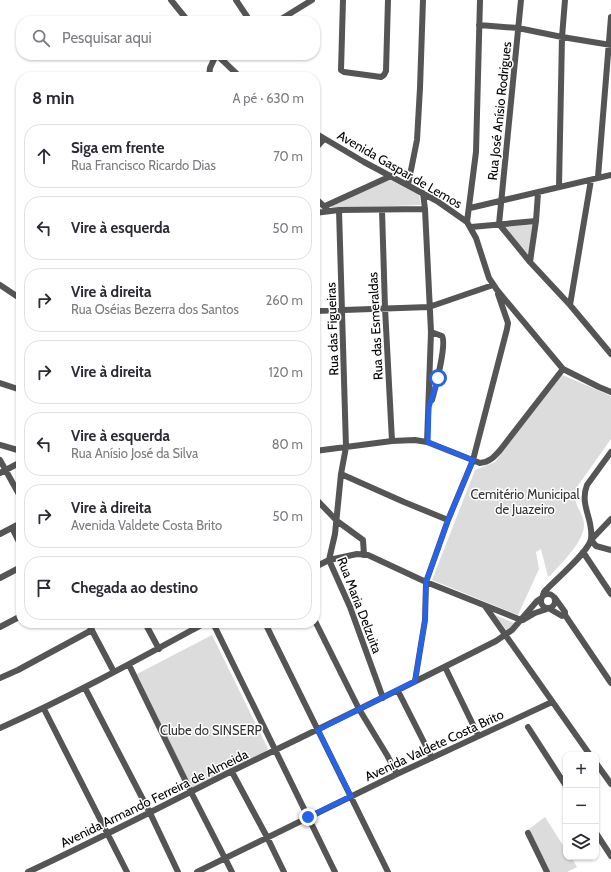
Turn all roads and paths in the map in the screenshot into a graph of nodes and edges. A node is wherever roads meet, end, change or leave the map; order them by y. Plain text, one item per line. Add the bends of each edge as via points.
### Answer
1 (171, 0) edge
2 (236, 0) edge
3 (312, 0) edge
4 (343, 0) edge
5 (388, 0) edge
6 (423, 0) edge
7 (480, 0) edge
8 (521, 0) edge
9 (565, 0) edge
10 (302, 2) edge
11 (184, 16) edge
12 (247, 16) edge
13 (284, 16) edge
14 (611, 17) edge
15 (479, 25) junction
16 (518, 28) junction
17 (562, 37) junction
18 (610, 44) edge
19 (214, 60) edge
20 (221, 60) edge
21 (210, 72) edge
22 (235, 72) edge
23 (320, 136) edge
24 (324, 139) junction
25 (320, 144) edge
26 (611, 175) edge
27 (391, 176) junction
28 (598, 177) junction
29 (591, 180) junction
30 (408, 185) junction
31 (559, 186) junction
32 (538, 192) junction
33 (423, 193) junction
34 (320, 202) edge
35 (501, 202) junction
36 (325, 206) junction
37 (470, 208) junction
38 (425, 209) junction
39 (339, 210) junction
40 (382, 210) junction
41 (330, 211) junction
42 (320, 212) edge
43 (536, 221) junction
44 (469, 224) junction
45 (500, 224) junction
46 (530, 262) junction
47 (0, 285) edge
48 (493, 285) junction
49 (497, 290) junction
50 (16, 296) edge
51 (570, 305) junction
52 (429, 307) junction
53 (385, 308) junction
54 (342, 309) junction
55 (320, 311) edge
56 (431, 332) junction
57 (611, 352) edge
58 (564, 369) junction
59 (0, 384) edge
60 (16, 389) edge
61 (611, 392) edge
62 (429, 407) junction
63 (392, 441) junction
64 (428, 442) junction
65 (0, 445) edge
66 (346, 447) junction
67 (16, 450) edge
68 (320, 450) edge
69 (611, 452) edge
70 (0, 460) edge
71 (473, 460) junction
72 (16, 464) edge
73 (3, 471) edge
74 (341, 474) junction
75 (16, 490) edge
76 (320, 503) edge
77 (611, 519) edge
78 (448, 520) junction
79 (337, 521) junction
80 (16, 526) edge
81 (12, 528) junction
82 (0, 534) edge
83 (16, 536) edge
84 (591, 540) junction
85 (611, 550) edge
86 (583, 552) junction
87 (364, 555) junction
88 (328, 560) junction
89 (320, 564) edge
90 (16, 570) edge
91 (0, 578) edge
92 (426, 582) junction
93 (554, 583) junction
94 (611, 594) edge
95 (542, 597) junction
96 (554, 597) junction
97 (485, 606) junction
98 (548, 609) junction
99 (565, 615) junction
100 (16, 619) edge
101 (521, 620) junction
102 (0, 627) edge
103 (148, 628) edge
104 (195, 628) edge
105 (215, 628) edge
106 (267, 628) edge
107 (318, 628) edge
108 (92, 630) joint
109 (506, 636) junction
110 (158, 649) junction
111 (129, 665) junction
112 (445, 667) junction
113 (114, 672) junction
114 (0, 678) edge
115 (415, 681) junction
116 (611, 683) edge
117 (85, 688) junction
118 (398, 691) junction
119 (383, 698) junction
120 (552, 702) junction
121 (44, 708) junction
122 (359, 709) junction
123 (528, 727) dead end
124 (0, 728) edge
125 (318, 730) junction
126 (478, 736) junction
127 (275, 751) junction
128 (588, 752) edge
129 (432, 758) junction
130 (599, 767) edge
131 (232, 772) junction
132 (397, 774) junction
133 (563, 781) edge
134 (611, 784) edge
135 (191, 792) junction
136 (351, 796) junction
137 (150, 813) junction
138 (308, 817) junction
139 (528, 833) dead end
140 (108, 834) junction
141 (267, 837) junction
142 (599, 838) edge
143 (611, 856) edge
144 (225, 858) junction
145 (28, 872) edge
146 (128, 872) edge
147 (178, 872) edge
148 (197, 872) edge
149 (232, 872) edge
150 (284, 872) edge
151 (335, 872) edge
152 (388, 872) edge
153 (547, 872) edge

1 - 11 street
2 - 12 street
3 - 10 street
4 - 5 street via 341,70 381,77 386,71
6 - 30 street via 417,140
7 - 15 street
8 - 16 street, Rua José Anísio Rodrigues
9 - 17 street
10 - 13 street
14 - 18 street
15 - 16 street
15 - 37 street via 478,132
16 - 17 street
16 - 35 street, Rua José Anísio Rodrigues
17 - 18 street
17 - 31 street
18 - 28 street
19 - 21 street
20 - 22 street
23 - 24 street, Avenida Gaspar de Lemos
24 - 25 street
24 - 27 street, Avenida Gaspar de Lemos
26 - 28 street
27 - 30 street, Avenida Gaspar de Lemos
27 - 36 street
28 - 29 street
29 - 31 street
29 - 51 street
30 - 33 street, Avenida Gaspar de Lemos
31 - 32 street
32 - 35 street
32 - 43 street
33 - 38 street
33 - 44 street, Avenida Gaspar de Lemos via 437,200
34 - 36 street
35 - 37 street
35 - 45 street, Rua José Anísio Rodrigues
36 - 41 street
37 - 44 street
38 - 40 street
38 - 52 street
39 - 40 street
39 - 41 street
39 - 54 street, Rua das Figueiras
40 - 53 street, Rua das Esmeraldas
41 - 42 street
43 - 45 street
43 - 46 street
44 - 45 street
44 - 48 street
45 - 46 street
46 - 51 street
47 - 50 street
48 - 49 street
48 - 52 street
49 - 58 street
49 - 71 street via 508,326
51 - 57 street
52 - 53 street
52 - 56 street
53 - 54 street
53 - 63 street, Rua das Esmeraldas
54 - 55 street
54 - 66 street, Rua das Figueiras
56 - 62 street
56 - 62 street via 442,336 444,342 438,378
58 - 61 street
58 - 71 street via 492,459 480,463
59 - 60 street
62 - 64 street
63 - 64 street
63 - 66 street
64 - 71 street
65 - 67 street
66 - 68 street
66 - 74 street, Rua Maria Delzuita
69 - 84 street via 587,485 584,496
70 - 73 street
71 - 78 street
72 - 73 street
73 - 75 street
74 - 78 street
74 - 79 street, Rua Maria Delzuita
76 - 79 street
77 - 84 street, Avenida Armando Ferreira de Almeida
78 - 92 street
79 - 87 street via 363,540
79 - 88 street, Rua Maria Delzuita
80 - 81 street
81 - 82 street
81 - 83 street
84 - 85 street via 596,546
84 - 86 street, Avenida Armando Ferreira de Almeida
86 - 93 street, Avenida Armando Ferreira de Almeida
86 - 94 street
87 - 88 street
87 - 92 street
88 - 89 street
88 - 119 street, Rua Maria Delzuita via 350,607
90 - 91 street
92 - 97 street
92 - 115 street via 425,620
93 - 95 street, Avenida Armando Ferreira de Almeida
93 - 96 street
95 - 96 street via 548,594
95 - 98 street via 542,607
95 - 101 street, Avenida Armando Ferreira de Almeida
96 - 98 street via 554,606
96 - 99 street
97 - 101 street
97 - 109 street
98 - 99 street
98 - 101 street
99 - 116 street
100 - 102 street
101 - 109 street, Avenida Armando Ferreira de Almeida
103 - 110 street
104 - 110 street
105 - 127 street
106 - 125 street
107 - 122 street
108 - 113 street
108 - 114 street
109 - 112 street, Avenida Armando Ferreira de Almeida
109 - 120 street
110 - 111 street
111 - 113 street
111 - 135 street
112 - 115 street, Avenida Armando Ferreira de Almeida
112 - 126 street
113 - 117 street
115 - 118 street, Avenida Armando Ferreira de Almeida
117 - 121 street
117 - 137 street
118 - 119 street, Avenida Armando Ferreira de Almeida
118 - 129 street
119 - 122 street, Avenida Armando Ferreira de Almeida
120 - 126 street, Avenida Valdete Costa Brito
120 - 128 street
121 - 124 street
121 - 140 street
122 - 125 street, Avenida Armando Ferreira de Almeida
122 - 132 street
123 - 133 street
125 - 127 street, Avenida Armando Ferreira de Almeida
125 - 136 street
126 - 129 street, Avenida Valdete Costa Brito
127 - 131 street, Avenida Armando Ferreira de Almeida
127 - 138 street
129 - 132 street, Avenida Valdete Costa Brito
130 - 134 street
131 - 135 street, Avenida Armando Ferreira de Almeida
131 - 141 street
132 - 136 street, Avenida Valdete Costa Brito
135 - 137 street, Avenida Armando Ferreira de Almeida
135 - 144 street
136 - 138 street, Avenida Valdete Costa Brito
136 - 152 street
137 - 140 street, Avenida Armando Ferreira de Almeida
137 - 147 street
138 - 141 street, Avenida Valdete Costa Brito
138 - 151 street
139 - 153 street
140 - 145 street, Avenida Armando Ferreira de Almeida
140 - 146 street
141 - 144 street, Avenida Valdete Costa Brito
141 - 150 street
142 - 143 street
144 - 148 street, Avenida Valdete Costa Brito
144 - 149 street

